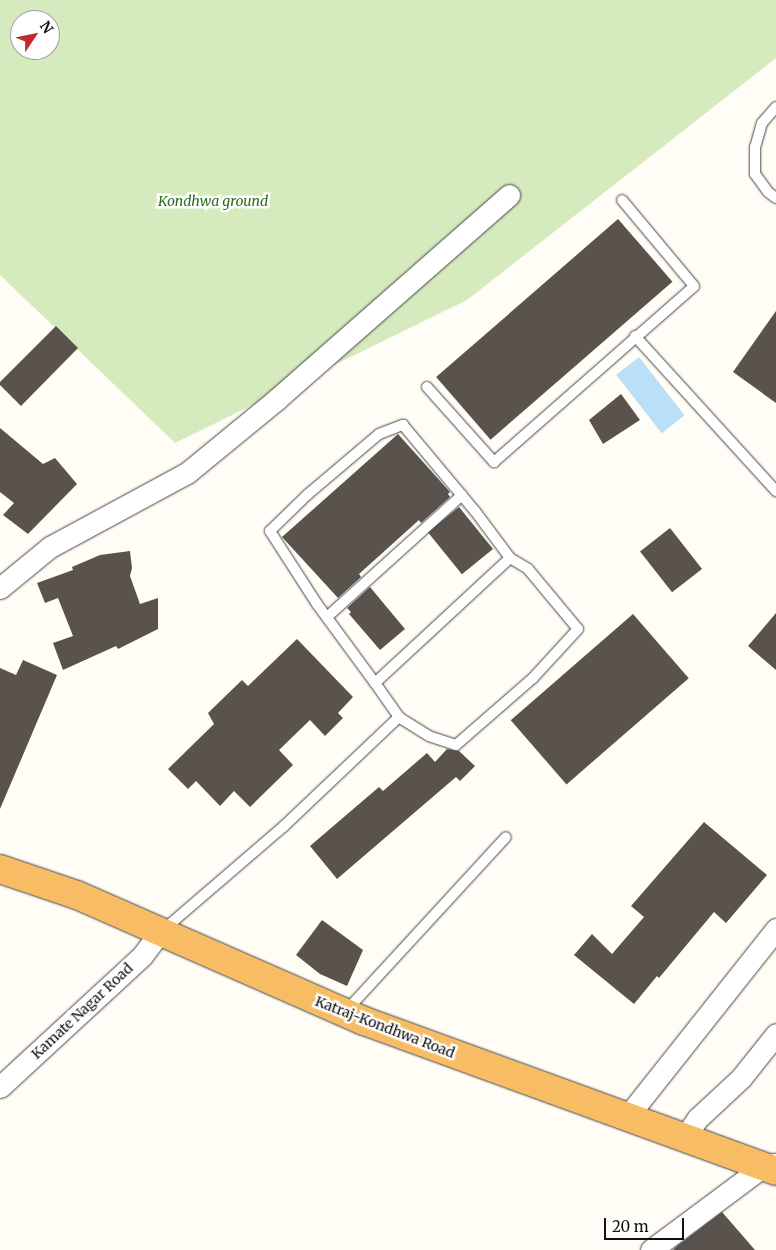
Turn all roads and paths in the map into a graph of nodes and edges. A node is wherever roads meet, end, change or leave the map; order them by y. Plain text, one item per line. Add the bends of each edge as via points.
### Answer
1 (776, 107) edge
2 (509, 194) dead end
3 (776, 198) edge
4 (622, 200) dead end
5 (635, 336) junction
6 (427, 387) dead end
7 (776, 491) edge
8 (462, 495) junction
9 (510, 558) junction
10 (0, 588) edge
11 (327, 617) junction
12 (375, 683) junction
13 (399, 717) junction
14 (506, 837) dead end
15 (0, 869) edge
16 (776, 930) edge
17 (160, 932) junction
18 (344, 1013) junction
19 (776, 1034) edge
20 (0, 1087) edge
21 (627, 1117) junction
22 (685, 1137) junction
23 (772, 1167) edge
24 (651, 1250) edge

1 - 3 lane via 762,123 755,148 755,174
2 - 10 street via 277,399 187,473 50,547
4 - 5 lane via 694,286
5 - 6 lane via 494,462
5 - 7 lane
8 - 9 lane
8 - 11 lane
8 - 11 lane via 403,424 379,434 306,495 270,531
9 - 12 lane
9 - 13 lane via 528,569 578,629 533,678 456,745 429,736
11 - 12 lane
12 - 13 lane
13 - 17 lane via 283,827
14 - 18 lane
15 - 17 highway, Katraj-Kondhwa Road via 77,895
16 - 21 street
17 - 18 highway, Katraj-Kondhwa Road
17 - 20 street, Kamate Nagar Road via 142,956
18 - 21 highway, Katraj-Kondhwa Road
19 - 22 street via 741,1078 698,1118
21 - 22 highway, Katraj-Kondhwa Road
22 - 23 highway, Katraj-Kondhwa Road
23 - 24 street

